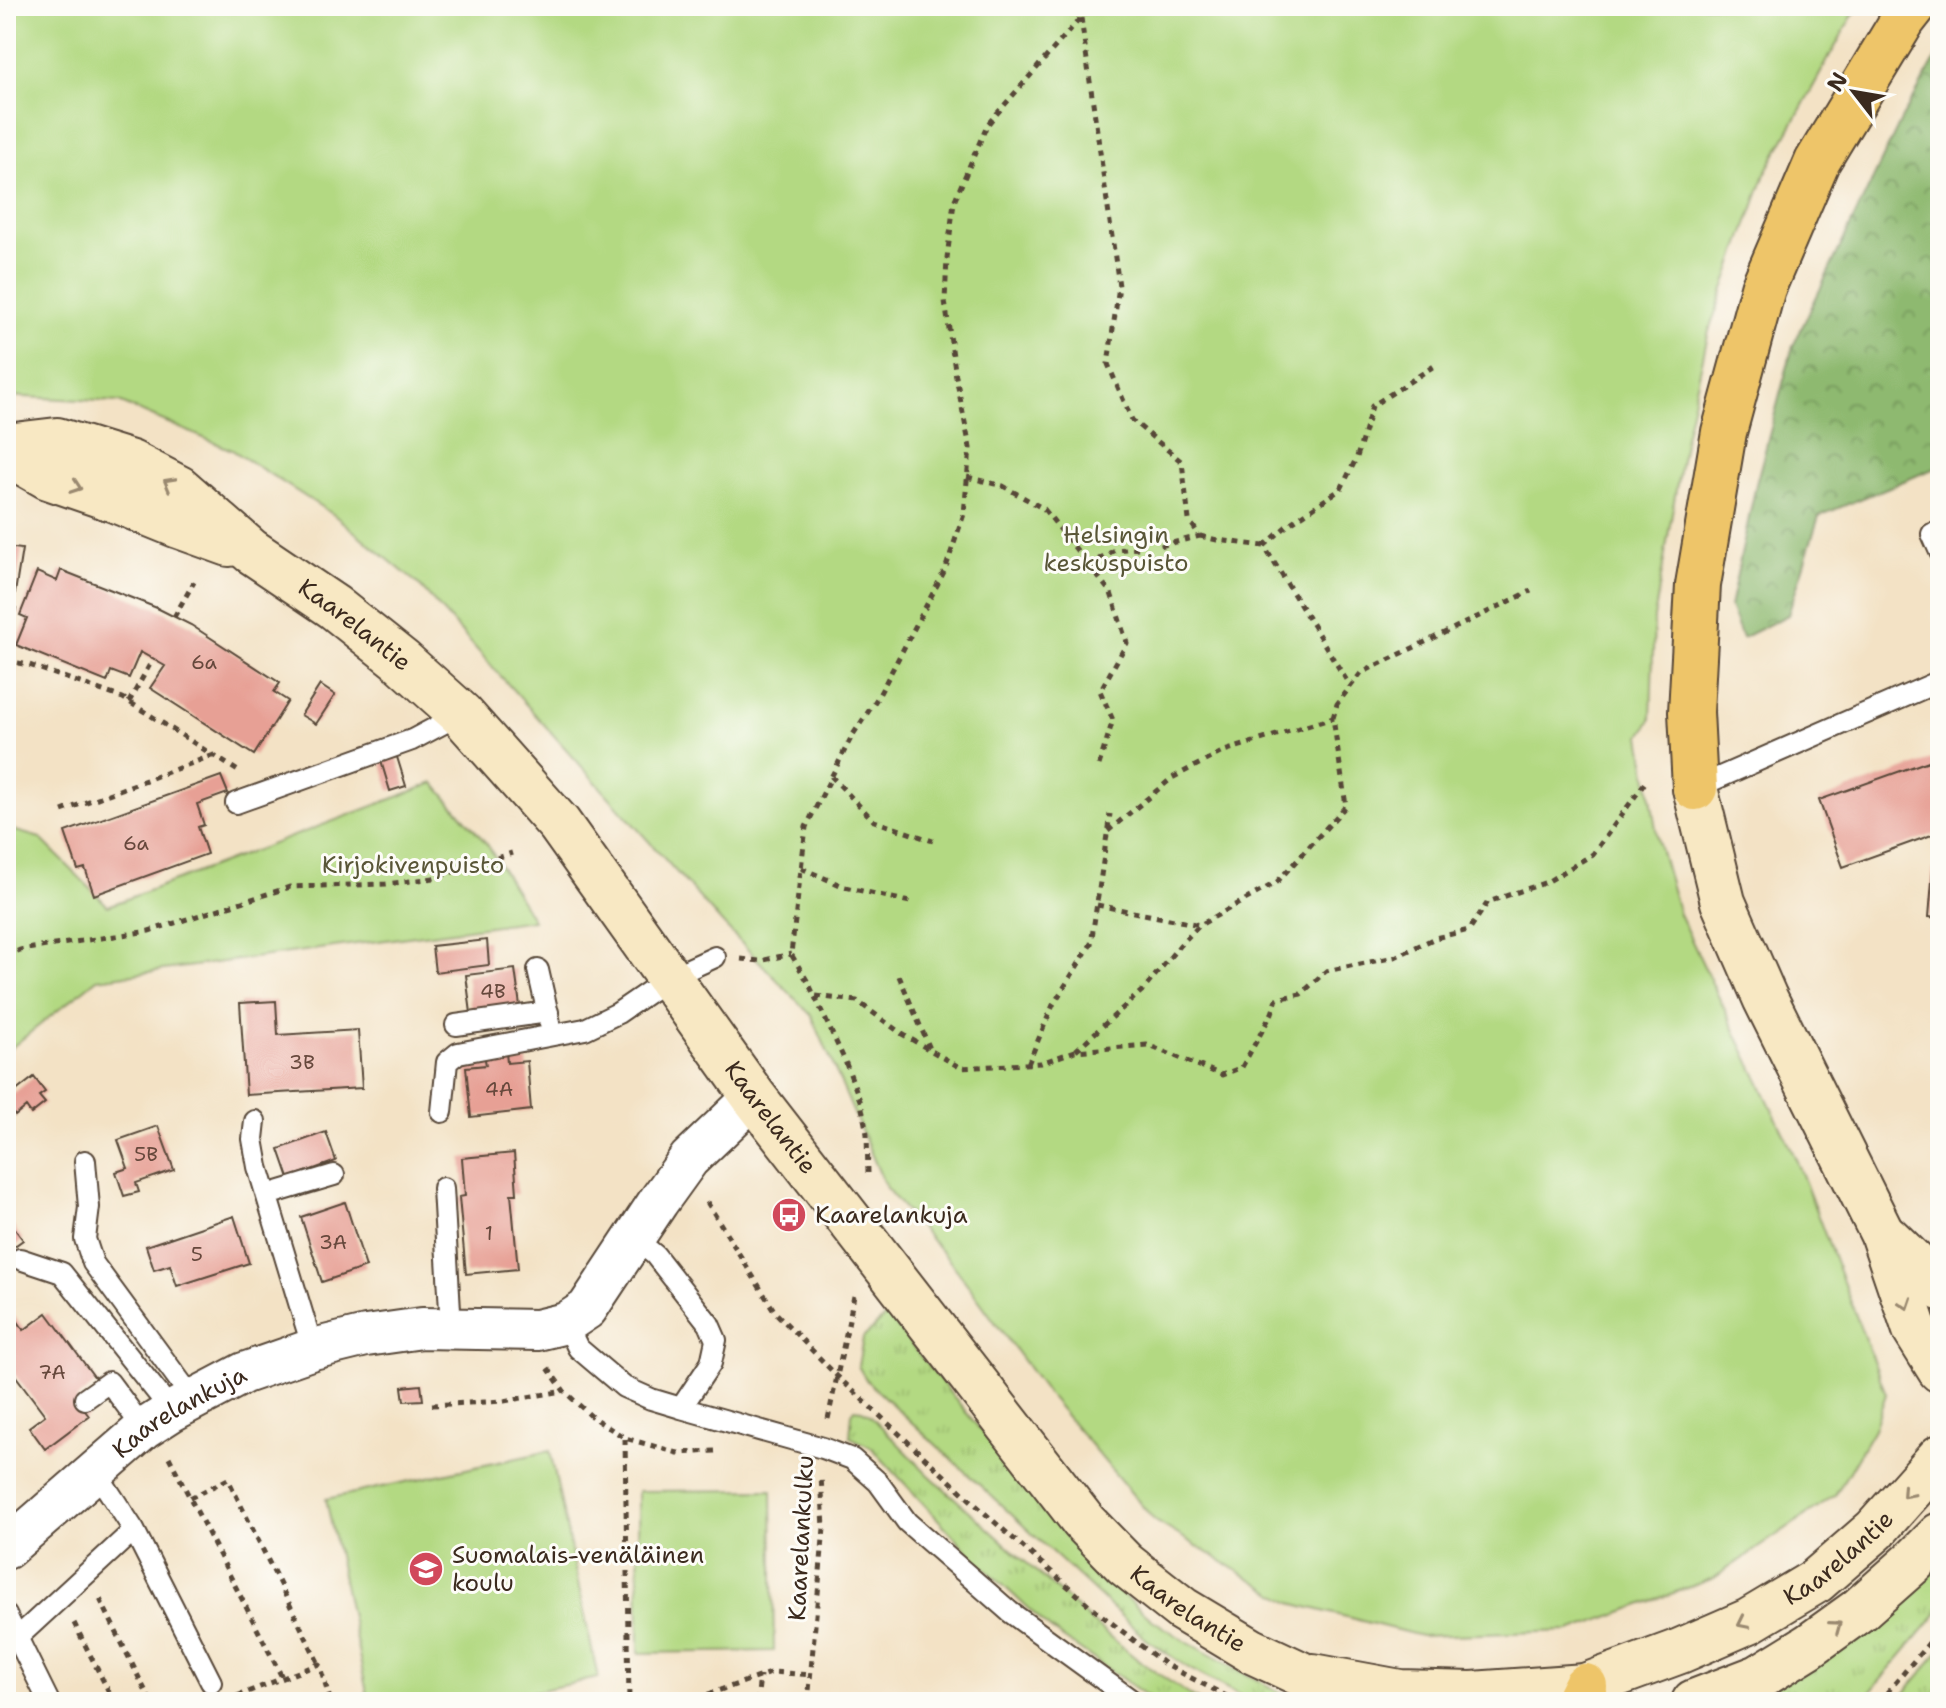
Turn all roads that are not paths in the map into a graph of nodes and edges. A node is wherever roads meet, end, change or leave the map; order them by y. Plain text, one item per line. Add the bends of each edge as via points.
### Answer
1 (1914, 6) edge
2 (6, 446) edge
3 (6, 453) edge
4 (251, 551) junction
5 (1940, 681) edge
6 (461, 714) junction
7 (1695, 788) junction
8 (236, 803) dead end
9 (715, 957) road end
10 (538, 970) dead end
11 (669, 978) junction
12 (548, 1012) junction
13 (456, 1025) dead end
14 (553, 1035) junction
15 (754, 1097) junction
16 (442, 1112) dead end
17 (255, 1121) dead end
18 (85, 1161) dead end
19 (334, 1175) dead end
20 (443, 1188) dead end
21 (267, 1195) junction
22 (1882, 1233) junction
23 (634, 1238) junction
24 (20, 1259) dead end
25 (1940, 1288) edge
26 (566, 1323) junction
27 (451, 1328) junction
28 (313, 1349) junction
29 (1940, 1370) edge
30 (85, 1399) dead end
31 (681, 1408) junction
32 (169, 1422) junction
33 (1940, 1457) edge
34 (96, 1472) junction
35 (134, 1530) junction
36 (1940, 1535) edge
37 (7, 1547) edge
38 (6, 1615) edge
39 (17, 1638) junction
40 (1299, 1673) junction
41 (211, 1682) dead end
42 (1581, 1694) edge
43 (49, 1702) edge
44 (1134, 1702) edge
45 (1347, 1702) edge
46 (1694, 1702) edge

1 - 7 highway via 1817,162 1763,288 1724,432 1698,585 1691,712
4 -> 2 main road, Kaarelantie via 179,488 131,463 57,440
3 -> 4 main road, Kaarelantie via 48,477
4 - 6 main road, Kaarelantie via 334,607
5 - 7 lane
6 - 8 lane via 412,740
6 - 11 main road, Kaarelantie via 559,824
7 - 22 main road via 1723,902
9 - 11 lane
10 - 12 lane
11 - 14 lane via 618,1013 585,1029
11 - 15 main road, Kaarelantie
12 - 13 lane
12 - 14 lane
14 - 16 lane via 458,1053 447,1062
15 - 23 street via 689,1159
15 - 40 main road, Kaarelantie via 1084,1522 1125,1564 1182,1609
17 - 21 lane via 253,1139
18 - 32 lane via 85,1239
19 - 21 lane
20 - 27 lane
21 - 28 lane
22 - 25 main road
22 -> 29 main road via 1915,1330
23 - 26 street via 587,1309
23 - 31 lane via 655,1255 716,1340 711,1363
24 - 32 lane via 62,1273
26 - 27 street, Kaarelankuja via 537,1330
26 - 31 lane via 578,1348 624,1387
27 - 28 street, Kaarelankuja via 366,1336
28 - 32 street, Kaarelankuja via 244,1373
30 - 32 lane via 109,1382
31 - 44 lane via 852,1459 878,1482 907,1522 1010,1612
32 - 34 street, Kaarelankuja
33 -> 42 main road, Kaarelantie via 1875,1530 1816,1581 1749,1621
34 - 35 lane
34 - 37 street, Kaarelankuja
35 - 39 lane
35 - 41 lane
46 -> 36 main road via 1759,1677 1809,1646 1859,1610
38 - 39 lane
39 - 43 lane
40 - 42 main road, Kaarelantie via 1400,1692
40 - 45 main road, Kaarelantie

